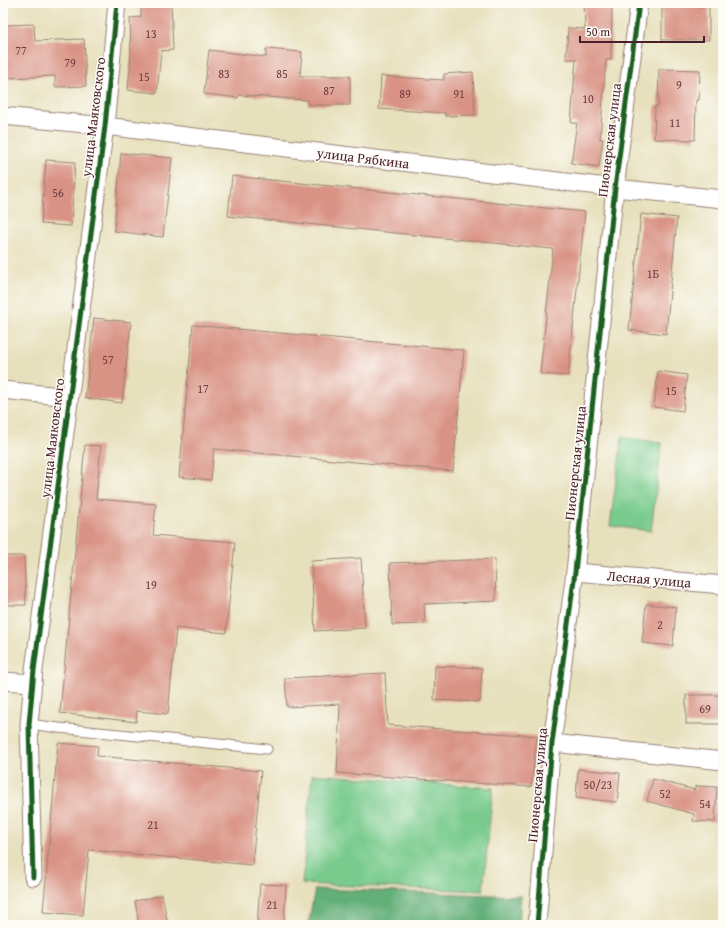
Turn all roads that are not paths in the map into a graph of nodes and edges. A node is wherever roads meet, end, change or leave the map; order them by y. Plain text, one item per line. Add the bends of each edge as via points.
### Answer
1 (117, 3) edge
2 (639, 3) edge
3 (3, 116) edge
4 (105, 126) junction
5 (615, 188) junction
6 (723, 199) edge
7 (3, 390) edge
8 (69, 397) junction
9 (575, 572) junction
10 (723, 585) edge
11 (3, 681) edge
12 (33, 683) junction
13 (29, 724) junction
14 (552, 743) junction
15 (267, 749) dead end
16 (723, 761) edge
17 (33, 877) dead end
18 (537, 925) edge

1 - 4 street, улица Маяковского
2 - 5 street, Пионерская улица
3 - 4 street, улица Рябкина
4 - 5 street, улица Рябкина
4 - 8 street, улица Маяковского
5 - 6 street, улица Рябкина
5 - 9 street, Пионерская улица
7 - 8 street
8 - 12 street, улица Маяковского
9 - 10 street, Лесная улица
9 - 14 street, Пионерская улица
11 - 12 street
12 - 13 street, улица Маяковского
13 - 15 lane
13 - 17 street, улица Маяковского
14 - 16 street
14 - 18 street, Пионерская улица

